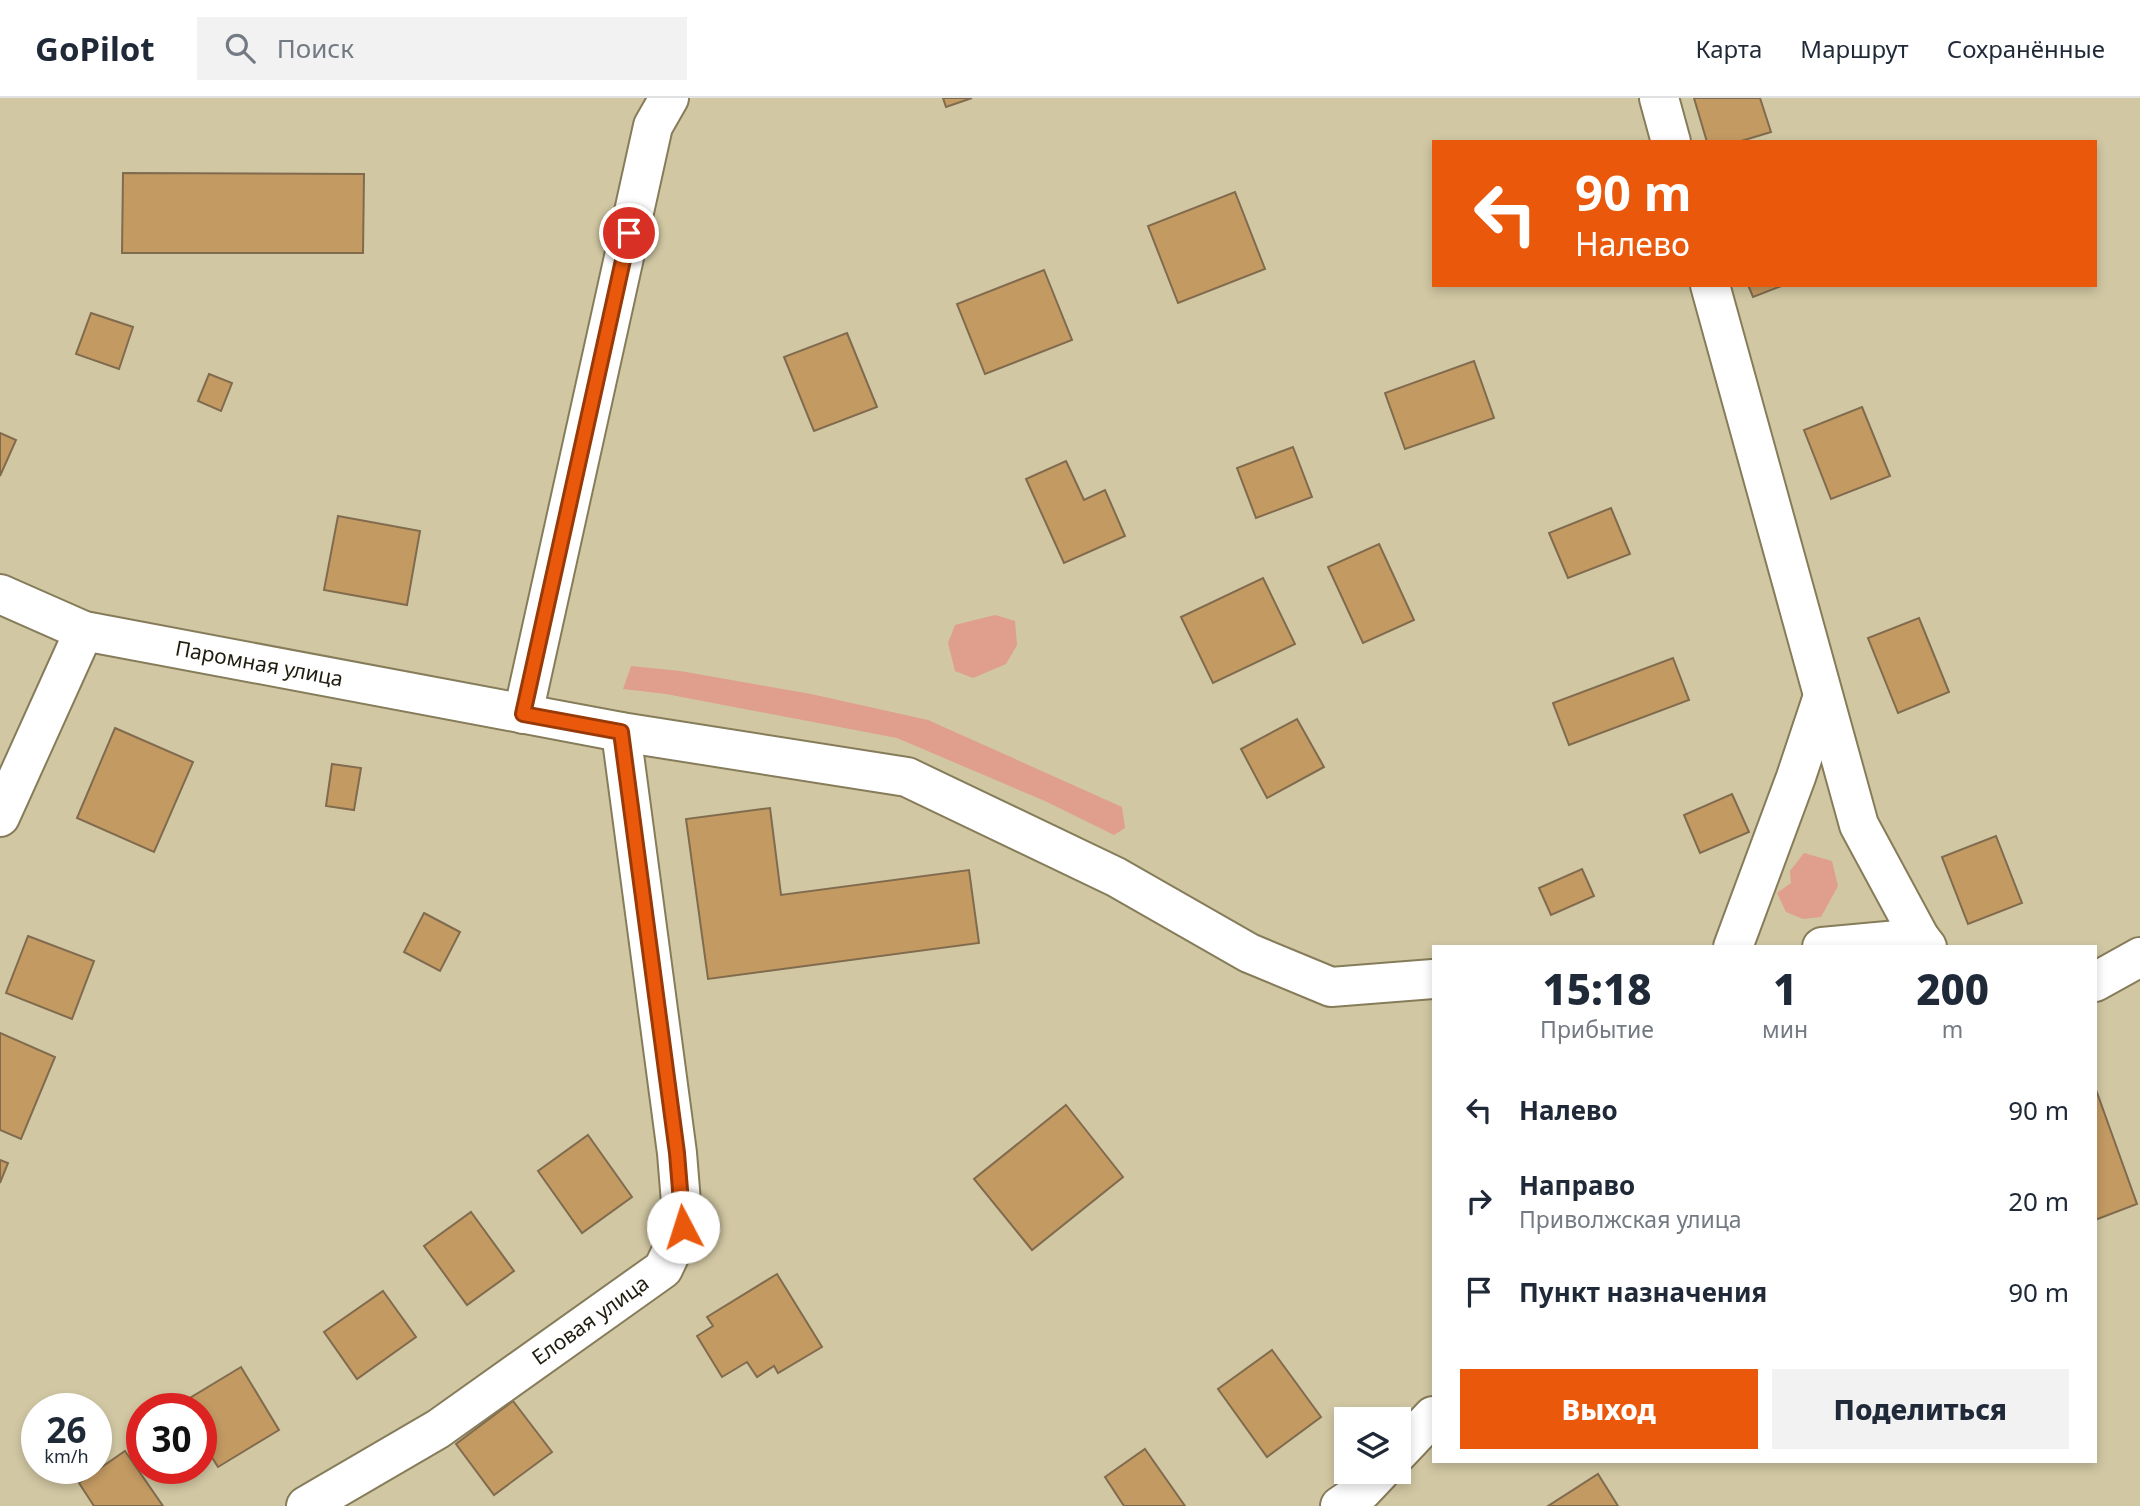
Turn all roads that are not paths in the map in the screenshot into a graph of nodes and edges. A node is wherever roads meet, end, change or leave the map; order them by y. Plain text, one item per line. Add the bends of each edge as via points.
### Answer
1 (669, 98) edge
2 (1659, 98) edge
3 (1670, 140) edge
4 (1711, 287) edge
5 (0, 594) edge
6 (84, 631) junction
7 (1823, 696) junction
8 (523, 714) junction
9 (621, 732) junction
10 (0, 817) edge
11 (1924, 943) edge
12 (1734, 945) edge
13 (1873, 945) edge
14 (2140, 957) edge
15 (1432, 979) edge
16 (2097, 981) edge
17 (1432, 1417) edge
18 (1411, 1439) edge
19 (1369, 1484) edge
20 (306, 1506) edge
21 (1340, 1506) edge

1 - 8 street via 653,126
2 - 3 street
4 - 7 street
5 - 6 street, Паромная улица
6 - 8 street, Паромная улица
6 - 10 street
7 - 11 street via 1859,825
7 - 12 street
8 - 9 street, Паромная улица
9 - 15 street, Паромная улица via 907,777 1116,877 1249,953 1331,988
9 - 20 street, Еловая улица via 683,1227 663,1269 438,1429
11 - 13 street
14 - 16 street
17 - 18 street
19 - 21 street

